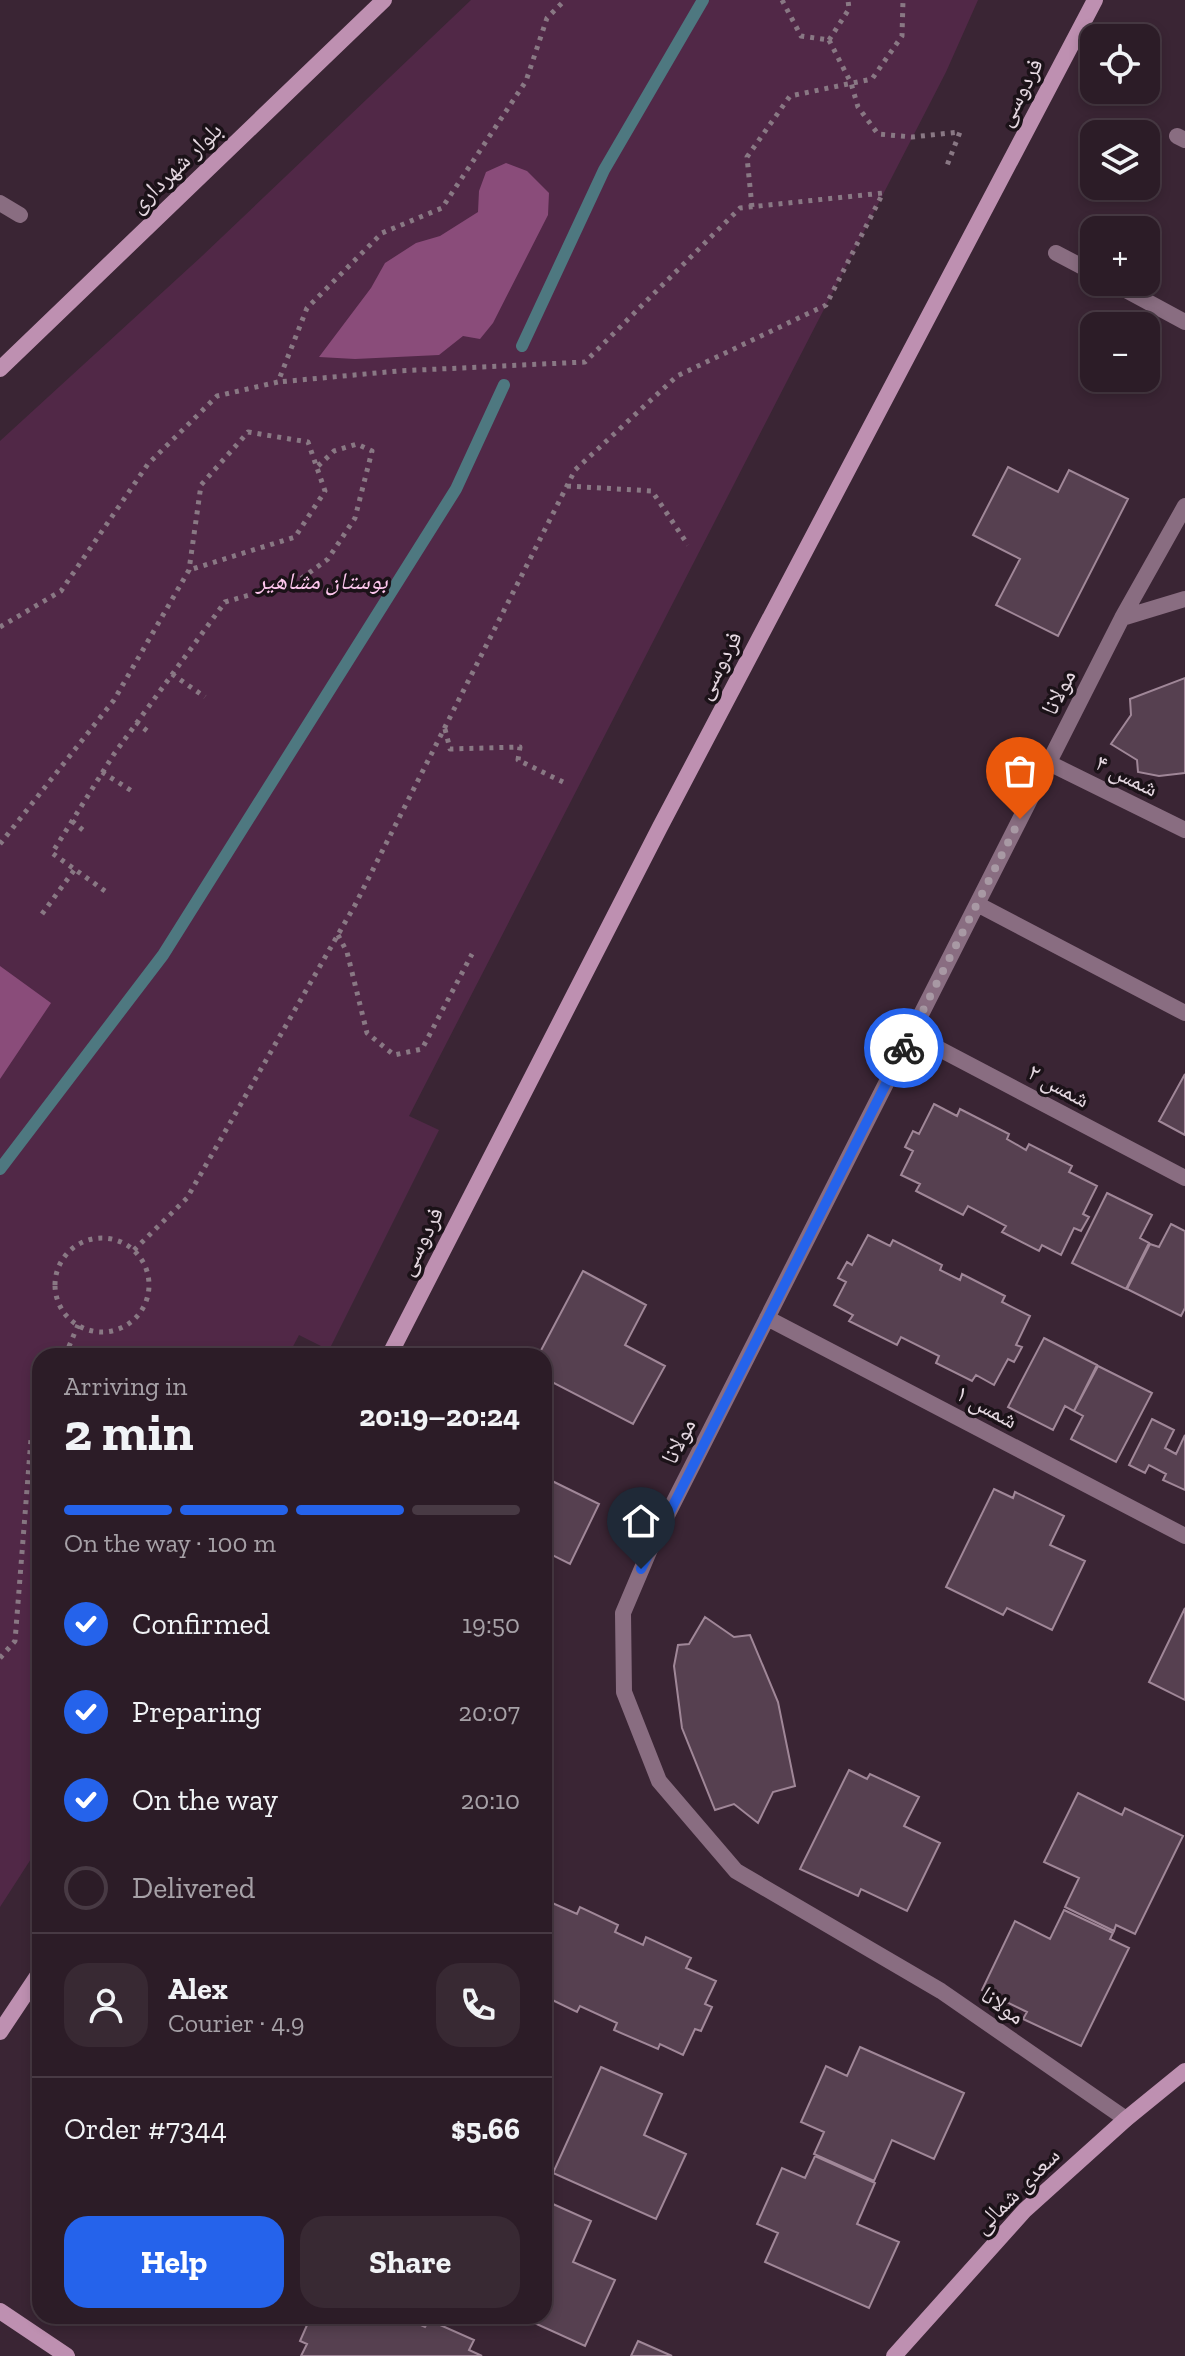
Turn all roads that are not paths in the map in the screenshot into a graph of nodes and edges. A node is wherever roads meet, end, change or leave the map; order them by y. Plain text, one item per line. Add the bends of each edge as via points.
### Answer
1 (384, 0) edge
2 (1095, 0) edge
3 (0, 203) edge
4 (20, 215) dead end
5 (1056, 253) dead end
6 (1080, 266) edge
7 (1137, 296) edge
8 (1185, 322) edge
9 (0, 369) edge
10 (1185, 506) edge
11 (1185, 599) edge
12 (1122, 618) junction
13 (1049, 763) junction
14 (1185, 830) edge
15 (977, 904) junction
16 (1185, 1013) edge
17 (911, 1034) junction
18 (1185, 1178) edge
19 (767, 1318) junction
20 (393, 1348) edge
21 (1185, 1536) edge
22 (32, 1984) edge
23 (0, 2032) edge
24 (1185, 2071) edge
25 (1126, 2119) junction
26 (0, 2311) edge
27 (67, 2356) edge
28 (894, 2356) edge

1 - 9 main road, بلوار شهرداری
2 - 20 main road, فردوسی
3 - 4 street
5 - 6 street
7 - 8 street
10 - 12 street, مولانا
11 - 12 street
12 - 13 street, مولانا
13 - 14 street, شمس ۴
13 - 15 street, مولانا
15 - 16 street
15 - 17 street, مولانا
17 - 18 street, شمس ۲
17 - 19 street, مولانا
19 - 21 street, شمس ۱
19 - 25 street, مولانا via 623,1613 624,1692 659,1781 736,1871 941,1991
22 - 23 main road
24 - 25 main road, سعدی شمالی
25 - 28 main road, سعدی شمالی via 1025,2210
26 - 27 main road

